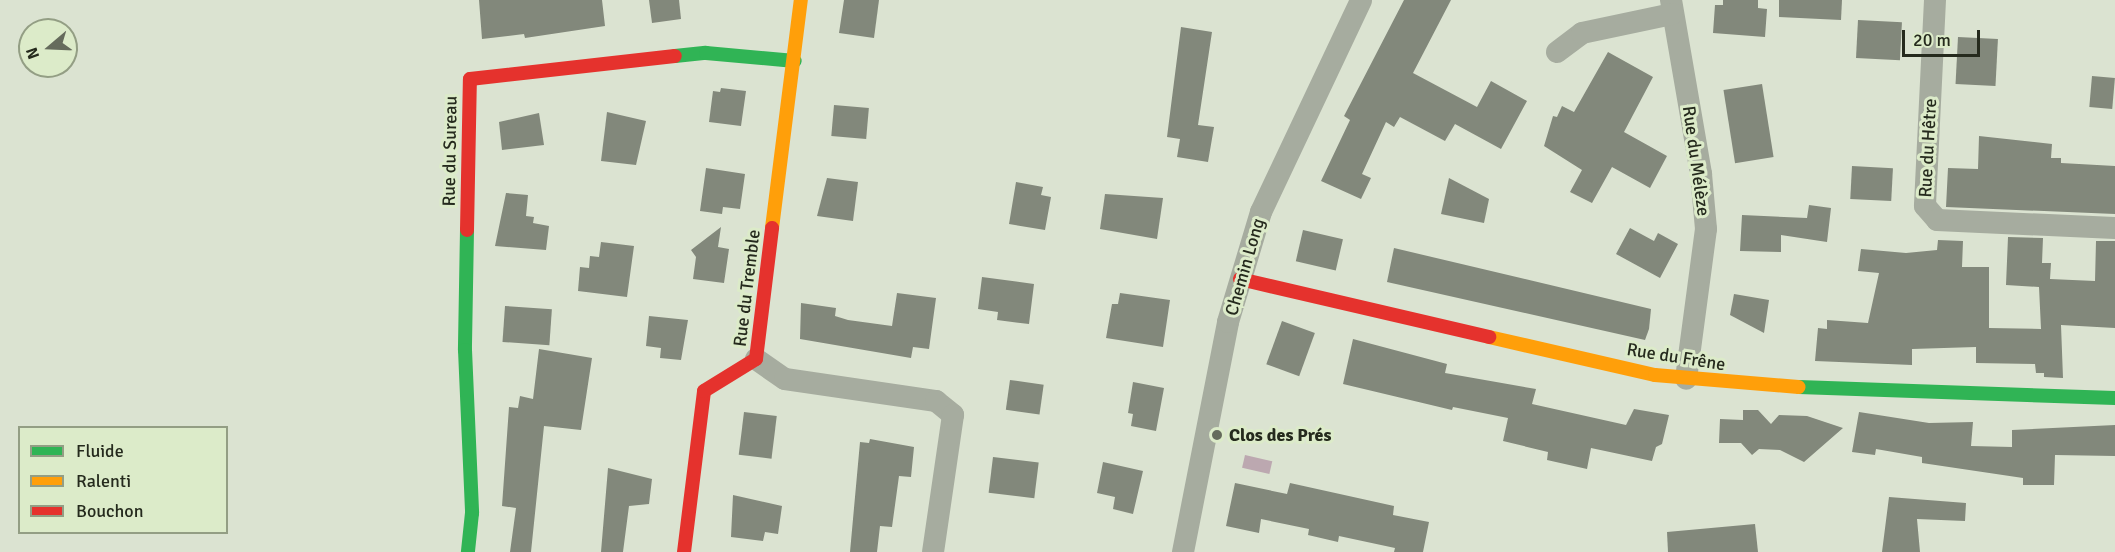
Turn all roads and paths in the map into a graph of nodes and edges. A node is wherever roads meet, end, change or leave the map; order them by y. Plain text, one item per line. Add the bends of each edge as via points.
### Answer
1 (801, 0) edge
2 (1361, 0) edge
3 (1935, 0) edge
4 (1672, 7) edge
5 (1557, 52) dead end
6 (795, 61) junction
7 (2115, 228) edge
8 (1240, 279) junction
9 (756, 359) junction
10 (1686, 379) junction
11 (2115, 398) edge
12 (468, 552) edge
13 (684, 552) edge
14 (933, 552) edge
15 (1183, 552) edge

1 - 6 street, Rue du Tremble
2 - 8 street, Chemin Long via 1261,212
3 - 7 street, Rue du Hêtre via 1925,207 1937,220
4 - 5 street, Rue du Mélèze via 1582,33
4 - 10 street, Rue du Mélèze via 1701,174 1706,229
6 - 9 street, Rue du Tremble
6 - 12 street, Rue du Sureau via 706,52 470,79 465,350 472,513
8 - 10 street, Rue du Frêne
8 - 15 street, Chemin Long
9 - 13 street, Rue du Tremble via 704,391
9 - 14 street via 785,379 936,400 953,415
10 - 11 street, Rue du Frêne

